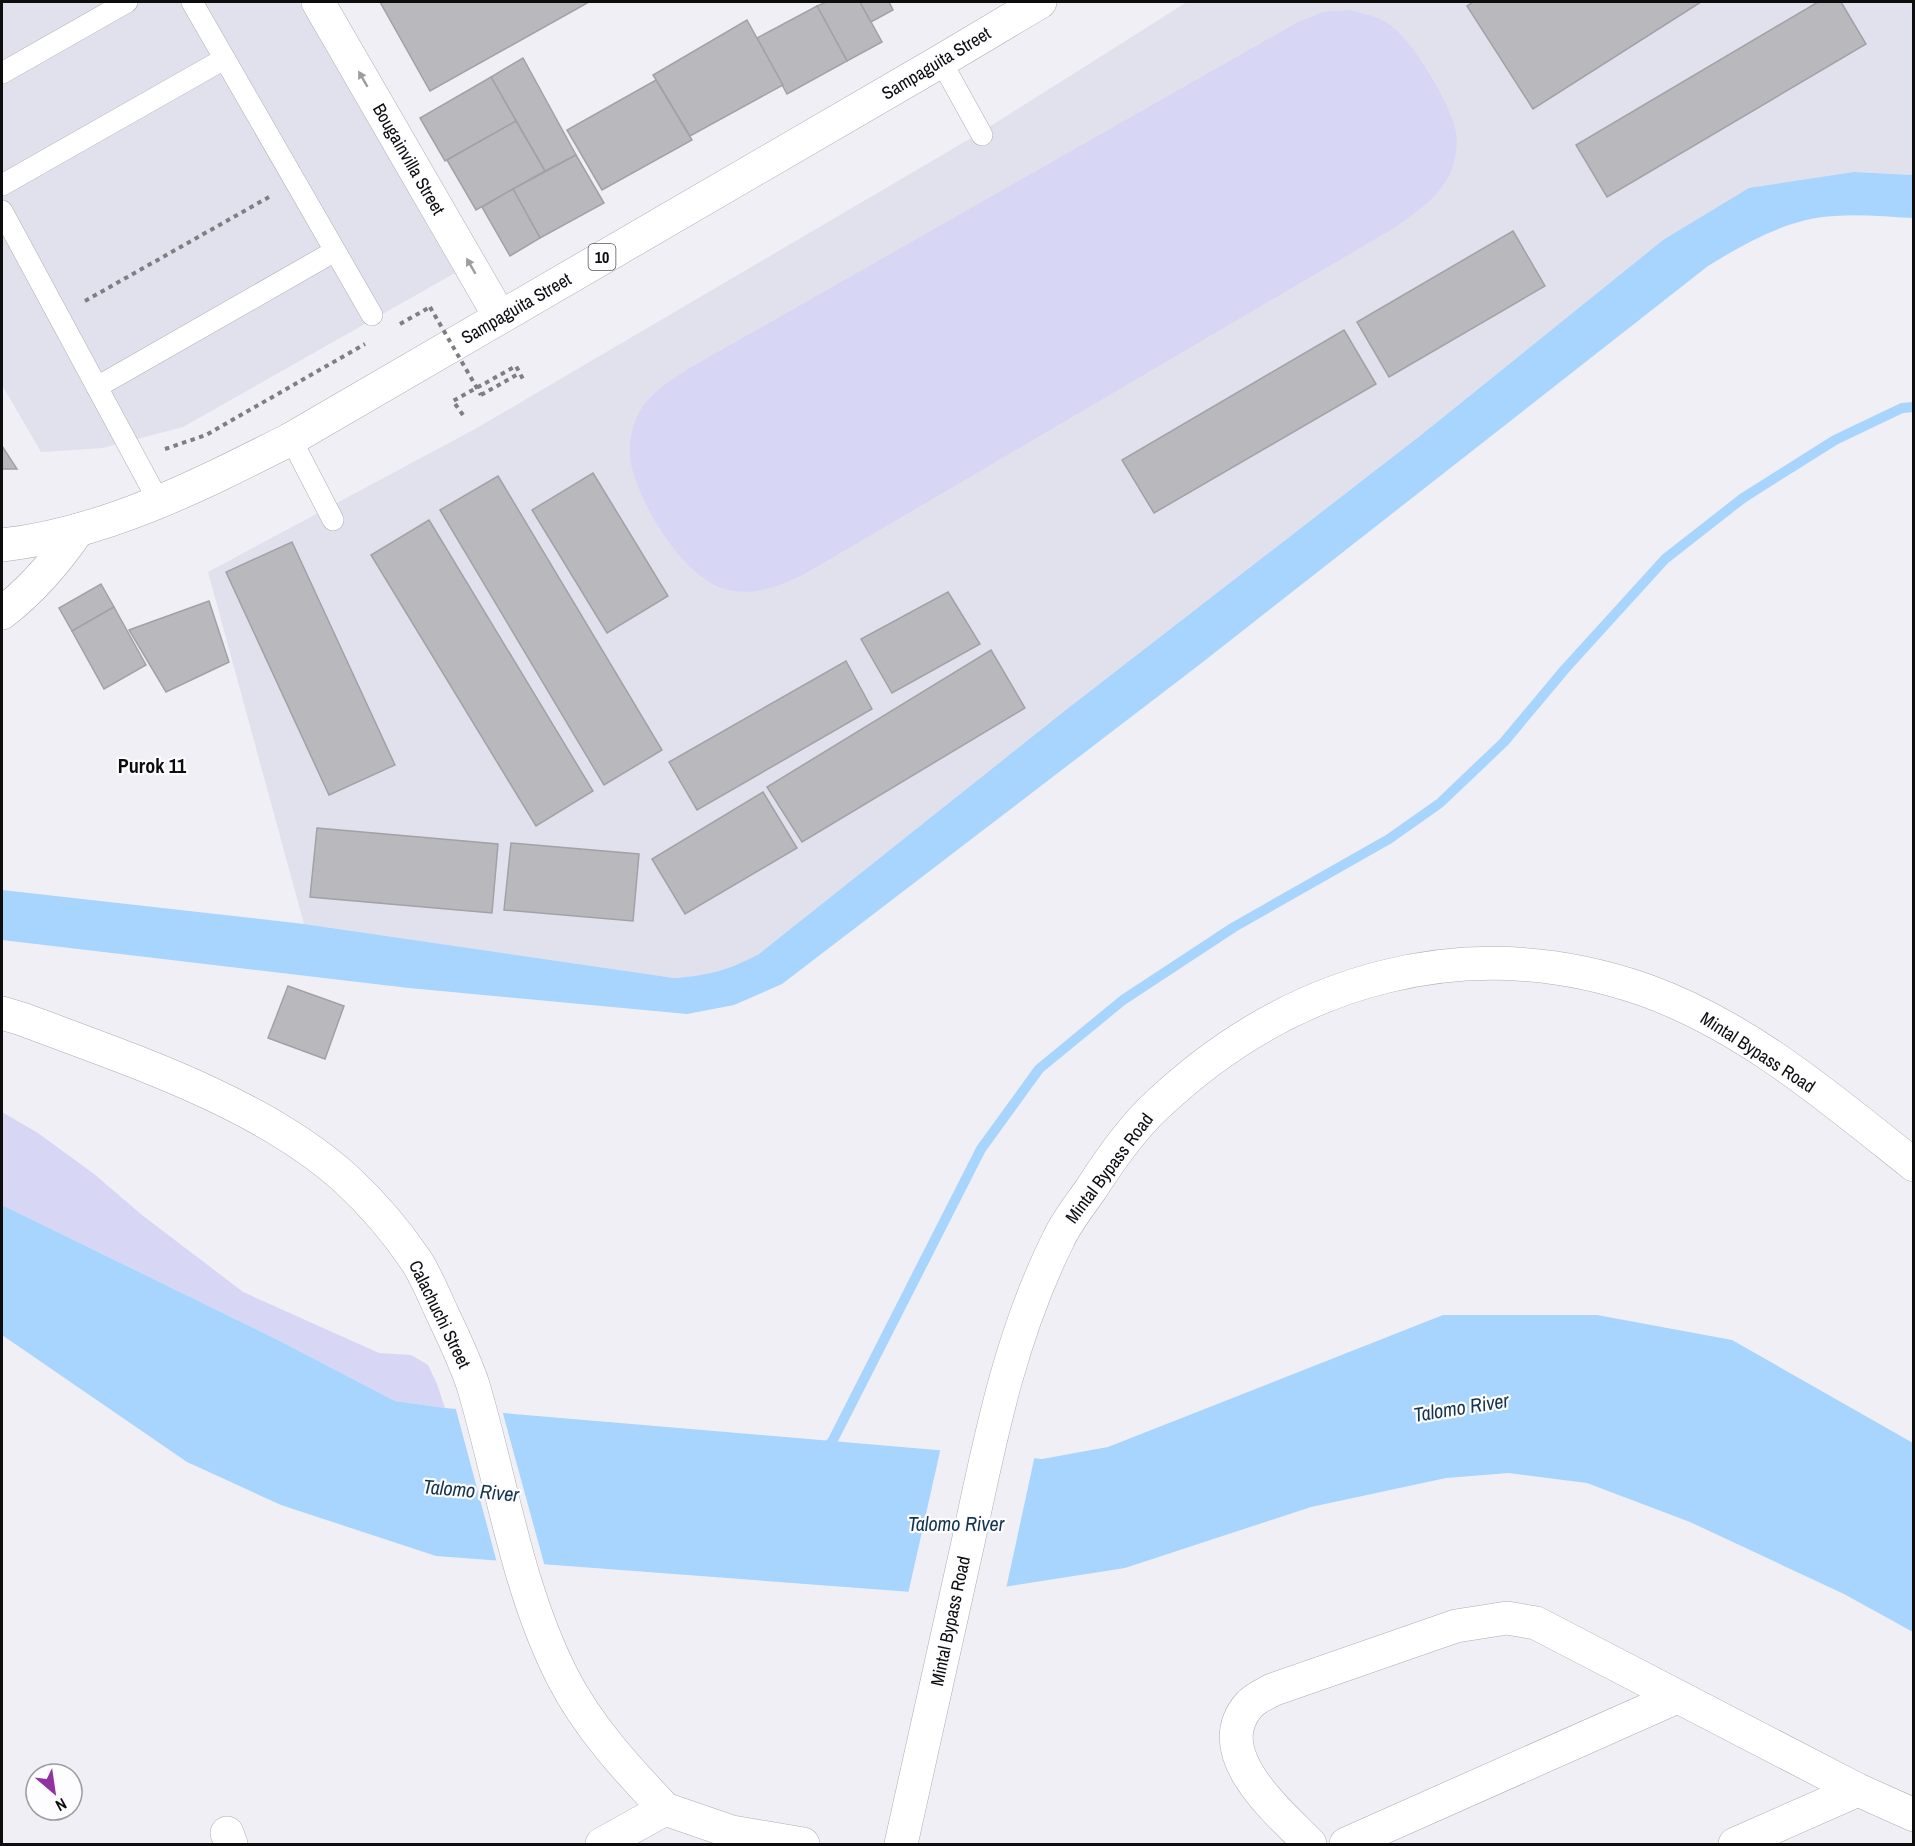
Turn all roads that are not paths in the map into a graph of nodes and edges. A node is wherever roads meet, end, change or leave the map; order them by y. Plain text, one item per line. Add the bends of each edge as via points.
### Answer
1 (127, 2) edge
2 (192, 2) edge
3 (318, 2) edge
4 (1037, 2) edge
5 (95, 9) edge
6 (224, 59) junction
7 (941, 61) junction
8 (2, 73) edge
9 (982, 135) dead end
10 (2, 185) edge
11 (2, 211) edge
12 (335, 251) junction
13 (372, 315) dead end
14 (500, 316) junction
15 (97, 387) junction
16 (291, 439) junction
17 (159, 502) junction
18 (333, 520) dead end
19 (78, 530) junction
20 (2, 545) edge
21 (2, 613) edge
22 (2, 1013) edge
23 (1914, 1165) edge
24 (1677, 1697) junction
25 (1858, 1790) junction
26 (664, 1809) junction
27 (1914, 1815) edge
28 (602, 1845) edge
29 (803, 1845) edge
30 (901, 1845) edge
31 (1310, 1845) edge
32 (1346, 1845) edge
33 (1735, 1845) edge

1 - 5 lane
2 - 6 lane
14 -> 3 main road, Bougainvilla Street
4 - 7 main road, Sampaguita Street / 10
5 - 8 lane
6 - 10 lane
6 - 12 lane
7 - 9 lane
7 - 14 main road, Sampaguita Street / 10
11 - 15 lane
12 - 13 lane
12 - 15 lane
14 - 16 main road, Sampaguita Street / 10
15 - 17 lane
16 - 17 main road, Sampaguita Street / 10
16 - 18 lane
17 - 19 main road, Sampaguita Street / 10
19 - 20 main road, Sampaguita Street / 10
19 - 21 main road via 38,581
22 - 26 main road, Calachuchi Street via 159,1071 244,1112 298,1142 345,1179 385,1218 418,1263 472,1383 531,1600 562,1676 603,1740
23 - 30 main road, Mintal Bypass Road via 1828,1097 1747,1040 1694,1010 1592,974 1533,964 1412,969 1342,988 1277,1017 1211,1059 1154,1107 1107,1164 1060,1234 1029,1307 1000,1395
24 - 25 main road
24 - 31 main road via 1536,1623 1507,1618 1456,1626 1272,1690 1250,1704 1239,1720 1239,1756 1263,1795
24 - 32 main road
25 - 27 main road
25 - 33 main road
26 - 28 main road
26 - 29 main road via 732,1832

